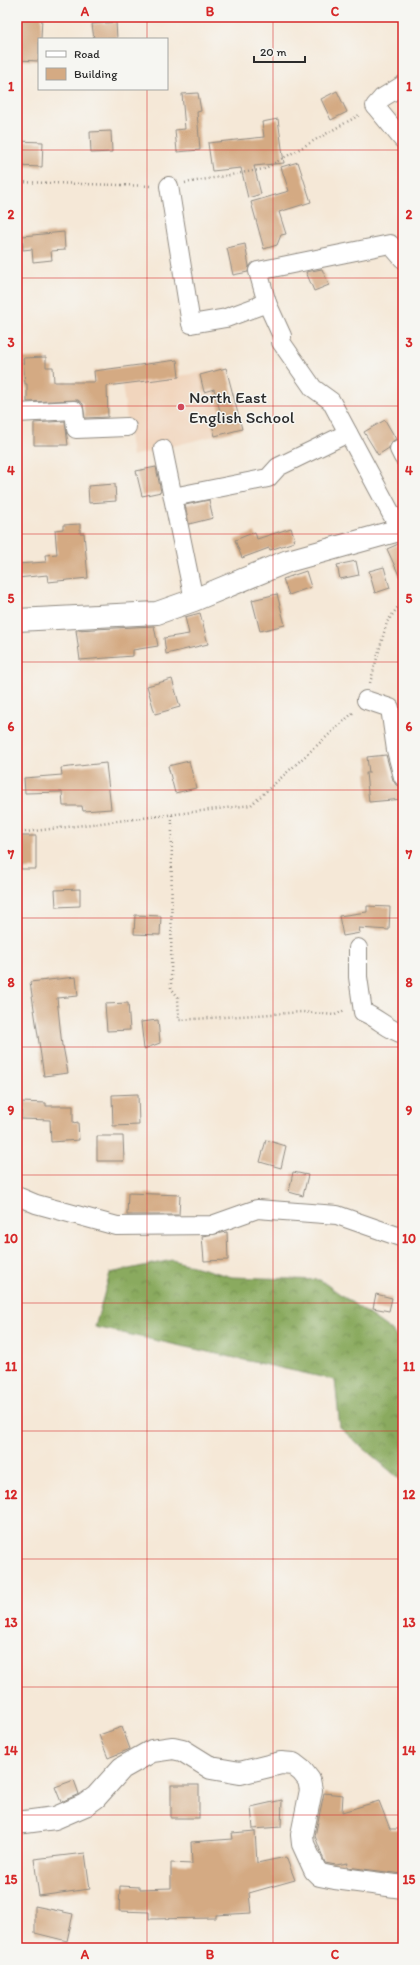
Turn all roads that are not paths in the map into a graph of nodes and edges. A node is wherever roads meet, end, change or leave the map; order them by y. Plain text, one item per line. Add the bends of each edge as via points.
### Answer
1 (403, 85) edge
2 (403, 140) edge
3 (169, 186) road end
4 (403, 259) edge
5 (267, 303) junction
6 (17, 413) edge
7 (127, 427) dead end
8 (348, 433) junction
9 (163, 449) dead end
10 (173, 497) junction
11 (401, 530) edge
12 (194, 600) junction
13 (17, 620) edge
14 (366, 700) road end
15 (403, 777) edge
16 (358, 948) dead end
17 (403, 1034) edge
18 (17, 1196) edge
19 (403, 1238) edge
20 (17, 1823) edge
21 (403, 1887) edge

1 - 2 street via 382,98 375,106
3 - 5 street via 191,324 226,318
4 - 5 street via 390,244 258,272
5 - 8 street via 282,336 281,342 313,388 331,401
6 - 7 street via 74,410 76,429
8 - 10 street via 278,467 268,478
8 - 11 street
9 - 10 street
10 - 12 street
11 - 12 street via 288,561
12 - 13 street via 157,613
14 - 15 street via 390,708
16 - 17 street via 358,977 363,1012 373,1016 393,1032
18 - 19 street via 36,1204 117,1226 212,1225 257,1209 337,1215
20 - 21 street via 55,1818 85,1805 96,1797 122,1768 152,1751 173,1748 182,1750 211,1768 240,1774 281,1764 293,1764 309,1780 311,1790 302,1844 315,1870 320,1875 335,1878

